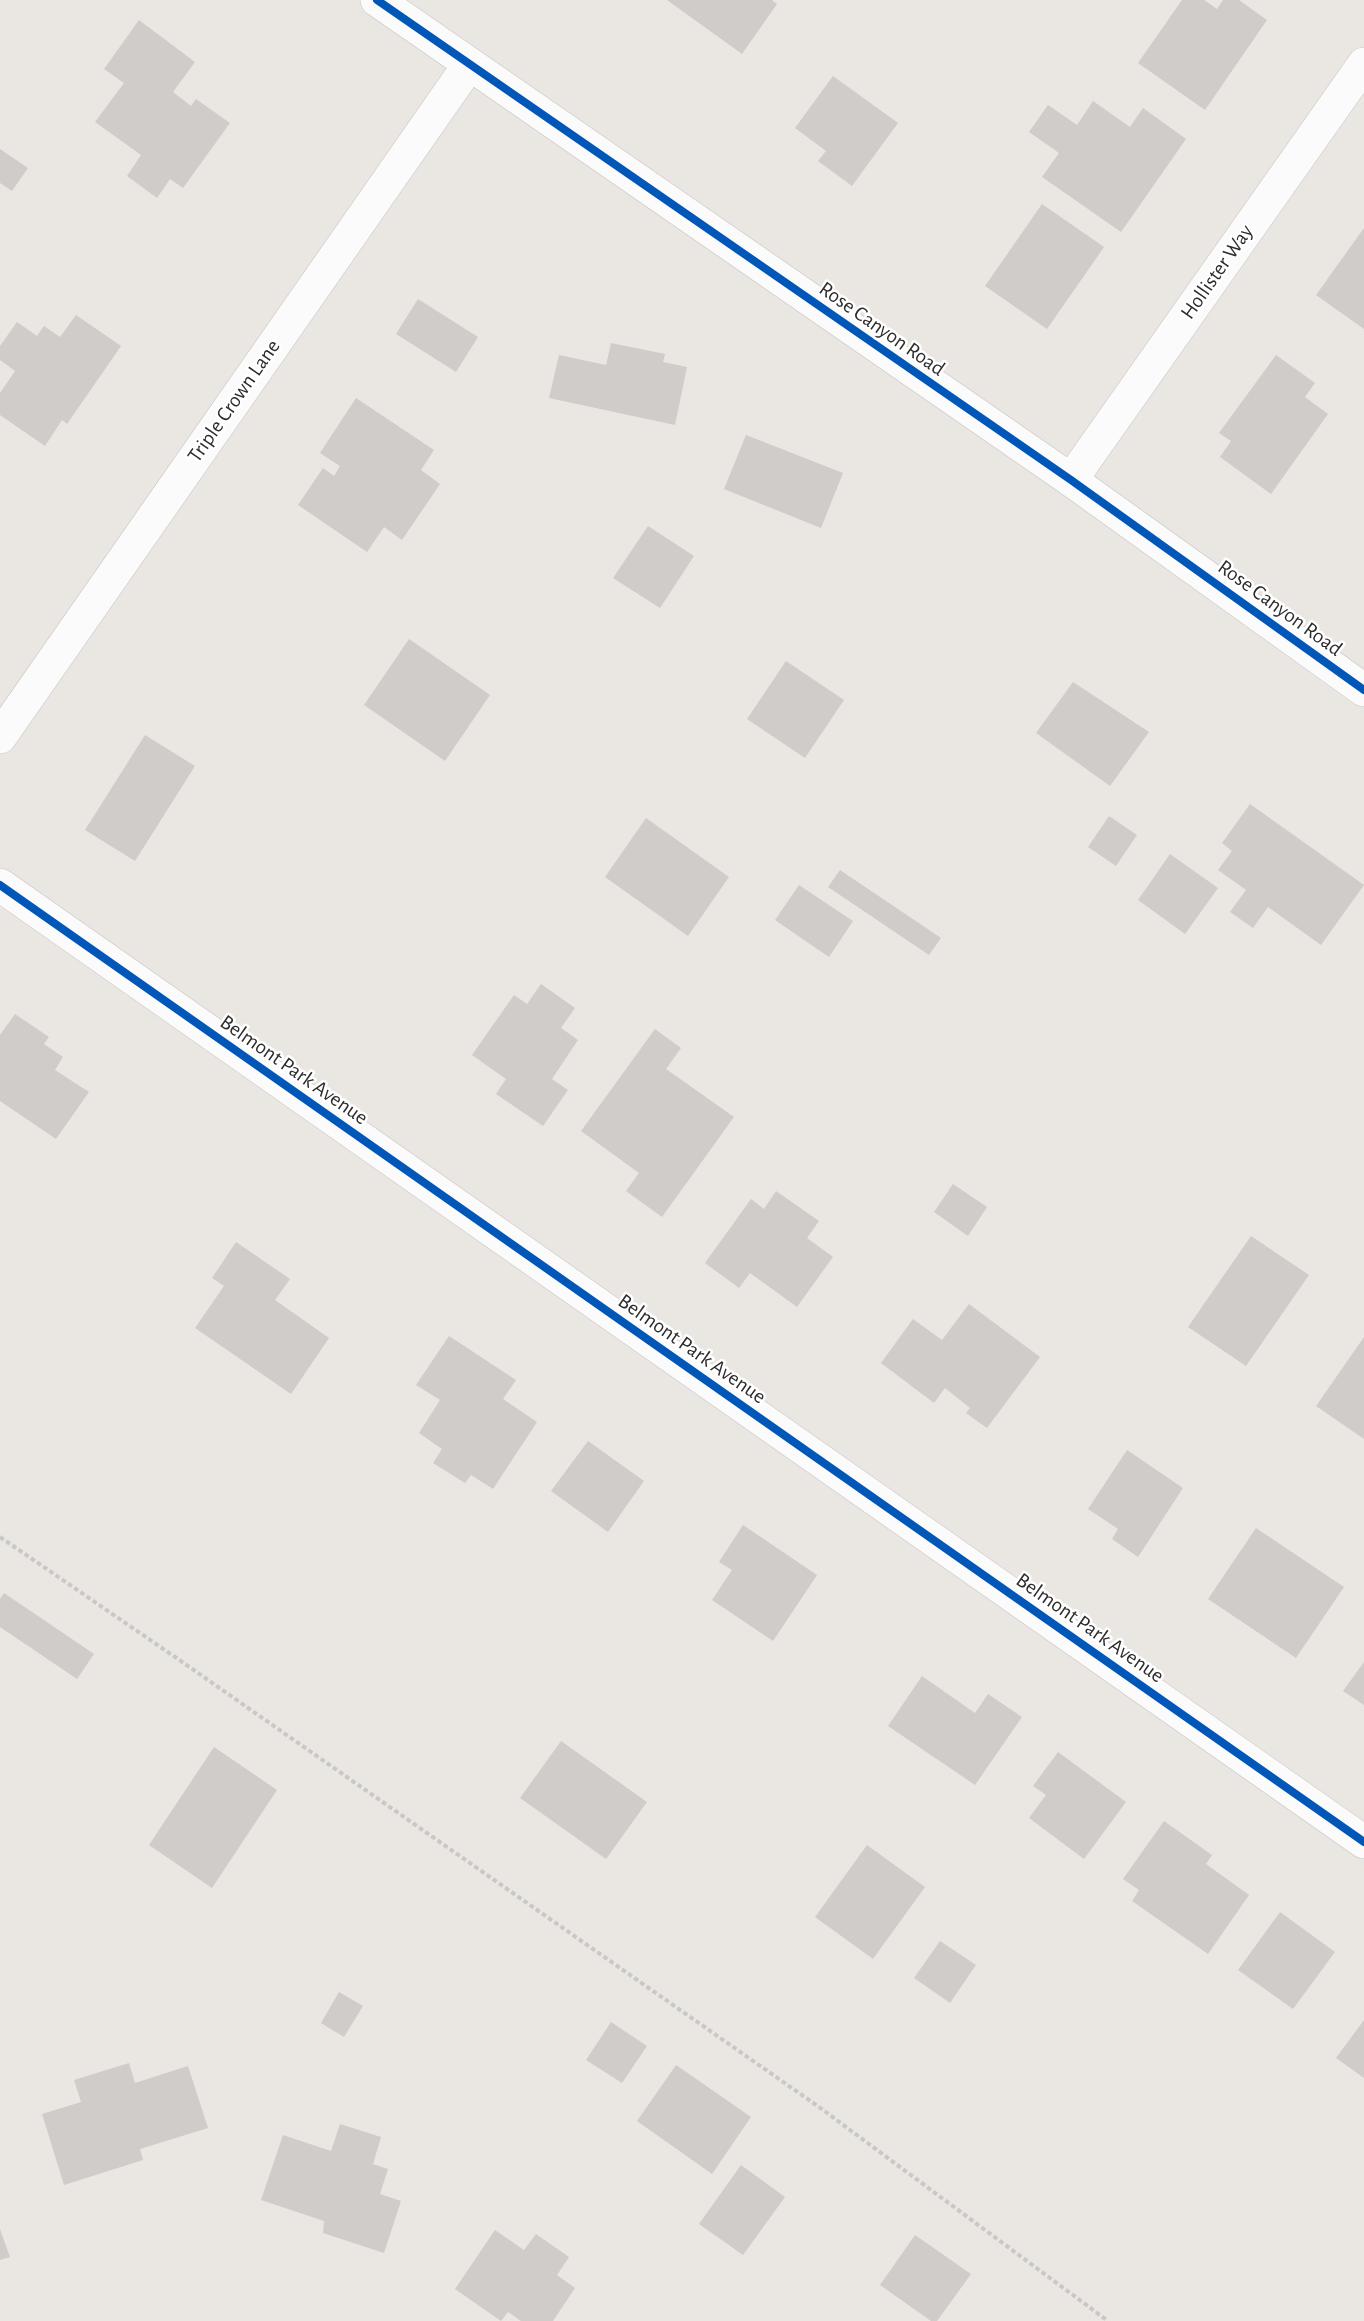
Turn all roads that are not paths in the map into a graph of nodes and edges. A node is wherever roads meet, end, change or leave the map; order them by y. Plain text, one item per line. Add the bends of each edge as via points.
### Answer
1 (377, 0) edge
2 (1364, 64) edge
3 (469, 65) junction
4 (1071, 480) junction
5 (1364, 690) edge
6 (0, 737) edge
7 (0, 885) edge
8 (1364, 1842) edge

1 - 3 street, Rose Canyon Road
2 - 4 street, Hollister Way
3 - 4 street, Rose Canyon Road
3 - 6 street, Triple Crown Lane
4 - 5 street, Rose Canyon Road
7 - 8 street, Belmont Park Avenue

